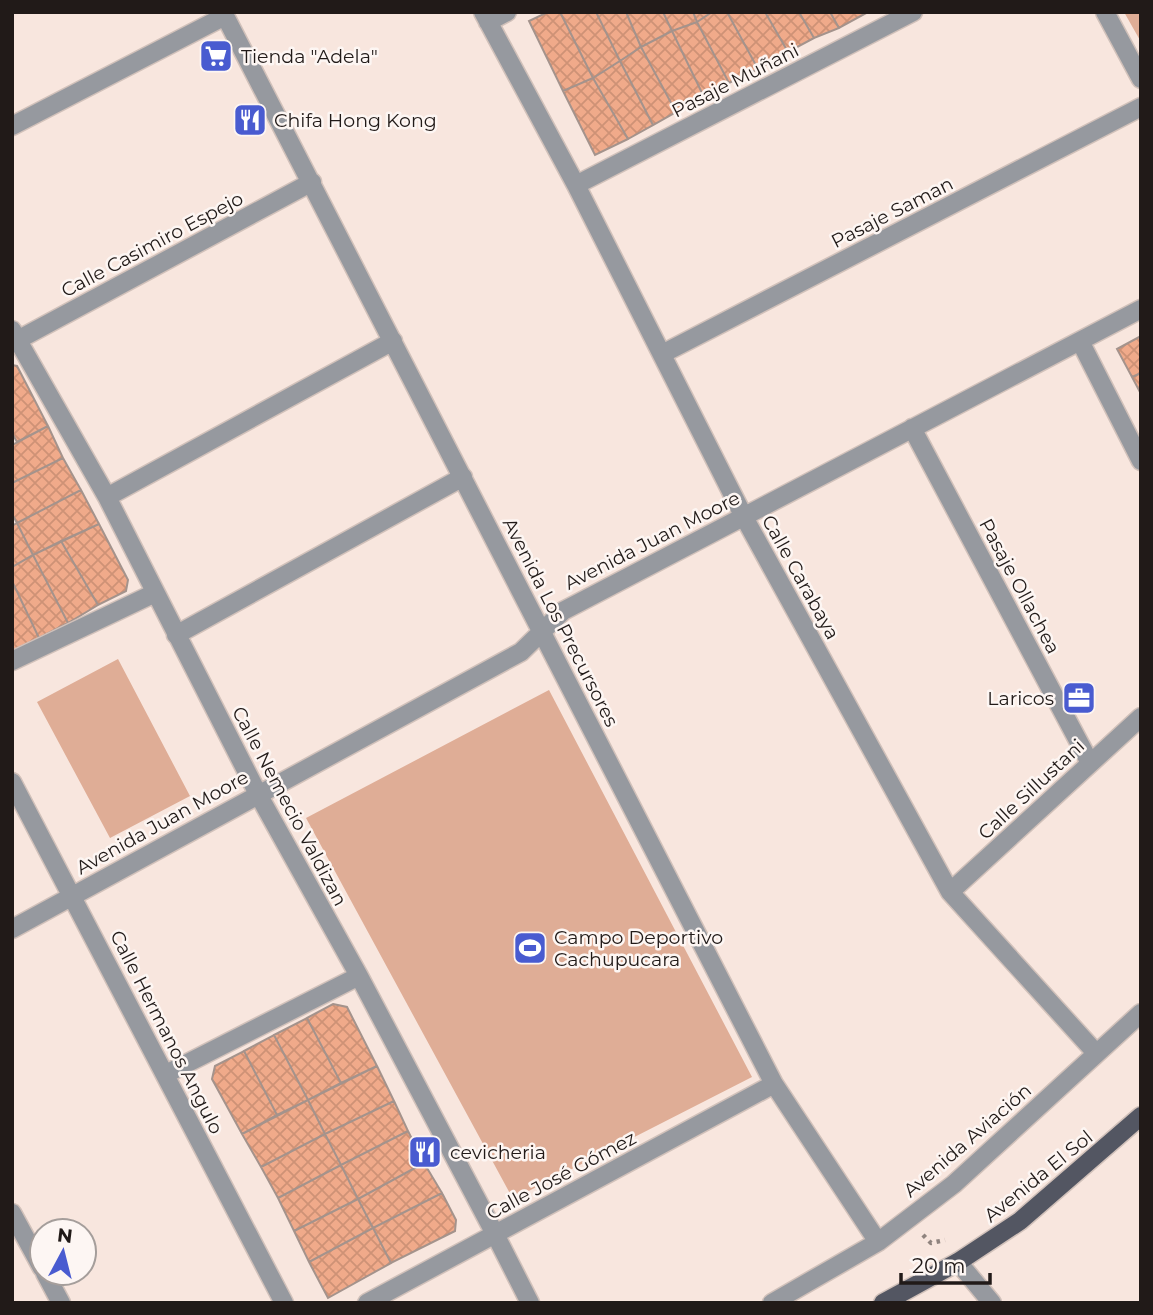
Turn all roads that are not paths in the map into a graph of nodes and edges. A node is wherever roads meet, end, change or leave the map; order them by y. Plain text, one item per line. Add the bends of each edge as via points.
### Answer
1 (507, 12) edge
2 (913, 12) edge
3 (1105, 12) edge
4 (224, 14) edge
5 (486, 17) edge
6 (1141, 79) edge
7 (1141, 107) edge
8 (12, 126) edge
9 (312, 182) junction
10 (576, 185) junction
11 (1141, 309) edge
12 (14, 337) edge
13 (393, 341) junction
14 (1080, 341) junction
15 (662, 354) junction
16 (912, 428) junction
17 (1141, 461) edge
18 (463, 477) junction
19 (107, 497) junction
20 (744, 517) junction
21 (155, 593) junction
22 (542, 631) junction
23 (176, 635) junction
24 (12, 662) edge
25 (1141, 717) edge
26 (1090, 763) junction
27 (12, 782) edge
28 (258, 794) junction
29 (950, 892) junction
30 (73, 896) junction
31 (12, 929) edge
32 (359, 976) junction
33 (1141, 1013) edge
34 (1096, 1053) junction
35 (166, 1074) junction
36 (774, 1084) junction
37 (1141, 1116) edge
38 (12, 1213) edge
39 (495, 1234) junction
40 (28, 1242) edge
41 (878, 1242) junction
42 (958, 1262) junction
43 (52, 1287) edge
44 (61, 1303) edge
45 (284, 1303) edge
46 (367, 1303) edge
47 (530, 1303) edge
48 (772, 1303) edge
49 (883, 1303) edge
50 (992, 1303) edge

1 - 5 street
2 - 10 street, Pasaje Muñani
3 - 6 street
4 - 8 street
4 - 9 street, Avenida Los Precursores
5 - 10 street, Calle Carabaya
7 - 15 street, Pasaje Saman
9 - 12 street, Calle Casimiro Espejo
9 - 13 street, Avenida Los Precursores
10 - 15 street, Calle Carabaya
11 - 14 street, Avenida Juan Moore
12 - 19 street, Calle Nemecio Valdizan
13 - 18 street, Avenida Los Precursores
13 - 19 street
14 - 16 street, Avenida Juan Moore
14 - 17 street
15 - 20 street, Calle Carabaya
16 - 20 street, Avenida Juan Moore
16 - 26 street, Pasaje Ollachea
18 - 22 street, Avenida Los Precursores
18 - 23 street
19 - 21 street, Calle Nemecio Valdizan
20 - 22 street, Avenida Juan Moore via 563,611
20 - 29 street, Calle Carabaya
21 - 23 street, Calle Nemecio Valdizan
21 - 24 street
22 - 28 street, Avenida Juan Moore via 521,652
22 - 36 street, Avenida Los Precursores
23 - 28 street, Calle Nemecio Valdizan
25 - 26 street, Calle Sillustani
26 - 29 street, Calle Sillustani
27 - 30 street, Calle Hermanos Angulo
28 - 30 street, Avenida Juan Moore
28 - 32 street, Calle Nemecio Valdizan
29 - 34 street, Calle Carabaya
30 - 31 street, Avenida Juan Moore
30 - 35 street, Calle Hermanos Angulo
32 - 35 street
32 - 39 street, Calle Nemecio Valdizan
33 - 34 street, Avenida Aviación
34 - 41 street, Avenida Aviación via 954,1184
35 - 45 street, Calle Hermanos Angulo
36 - 39 street, Calle José Gómez
36 - 41 street, Avenida Los Precursores
37 - 42 main road, Avenida El Sol via 1020,1221
38 - 40 street
39 - 46 street, Calle José Gómez
39 - 47 street, Calle Nemecio Valdizan
41 - 48 street, Avenida Aviación
42 - 49 main road, Avenida El Sol
42 - 50 street
43 - 44 street

